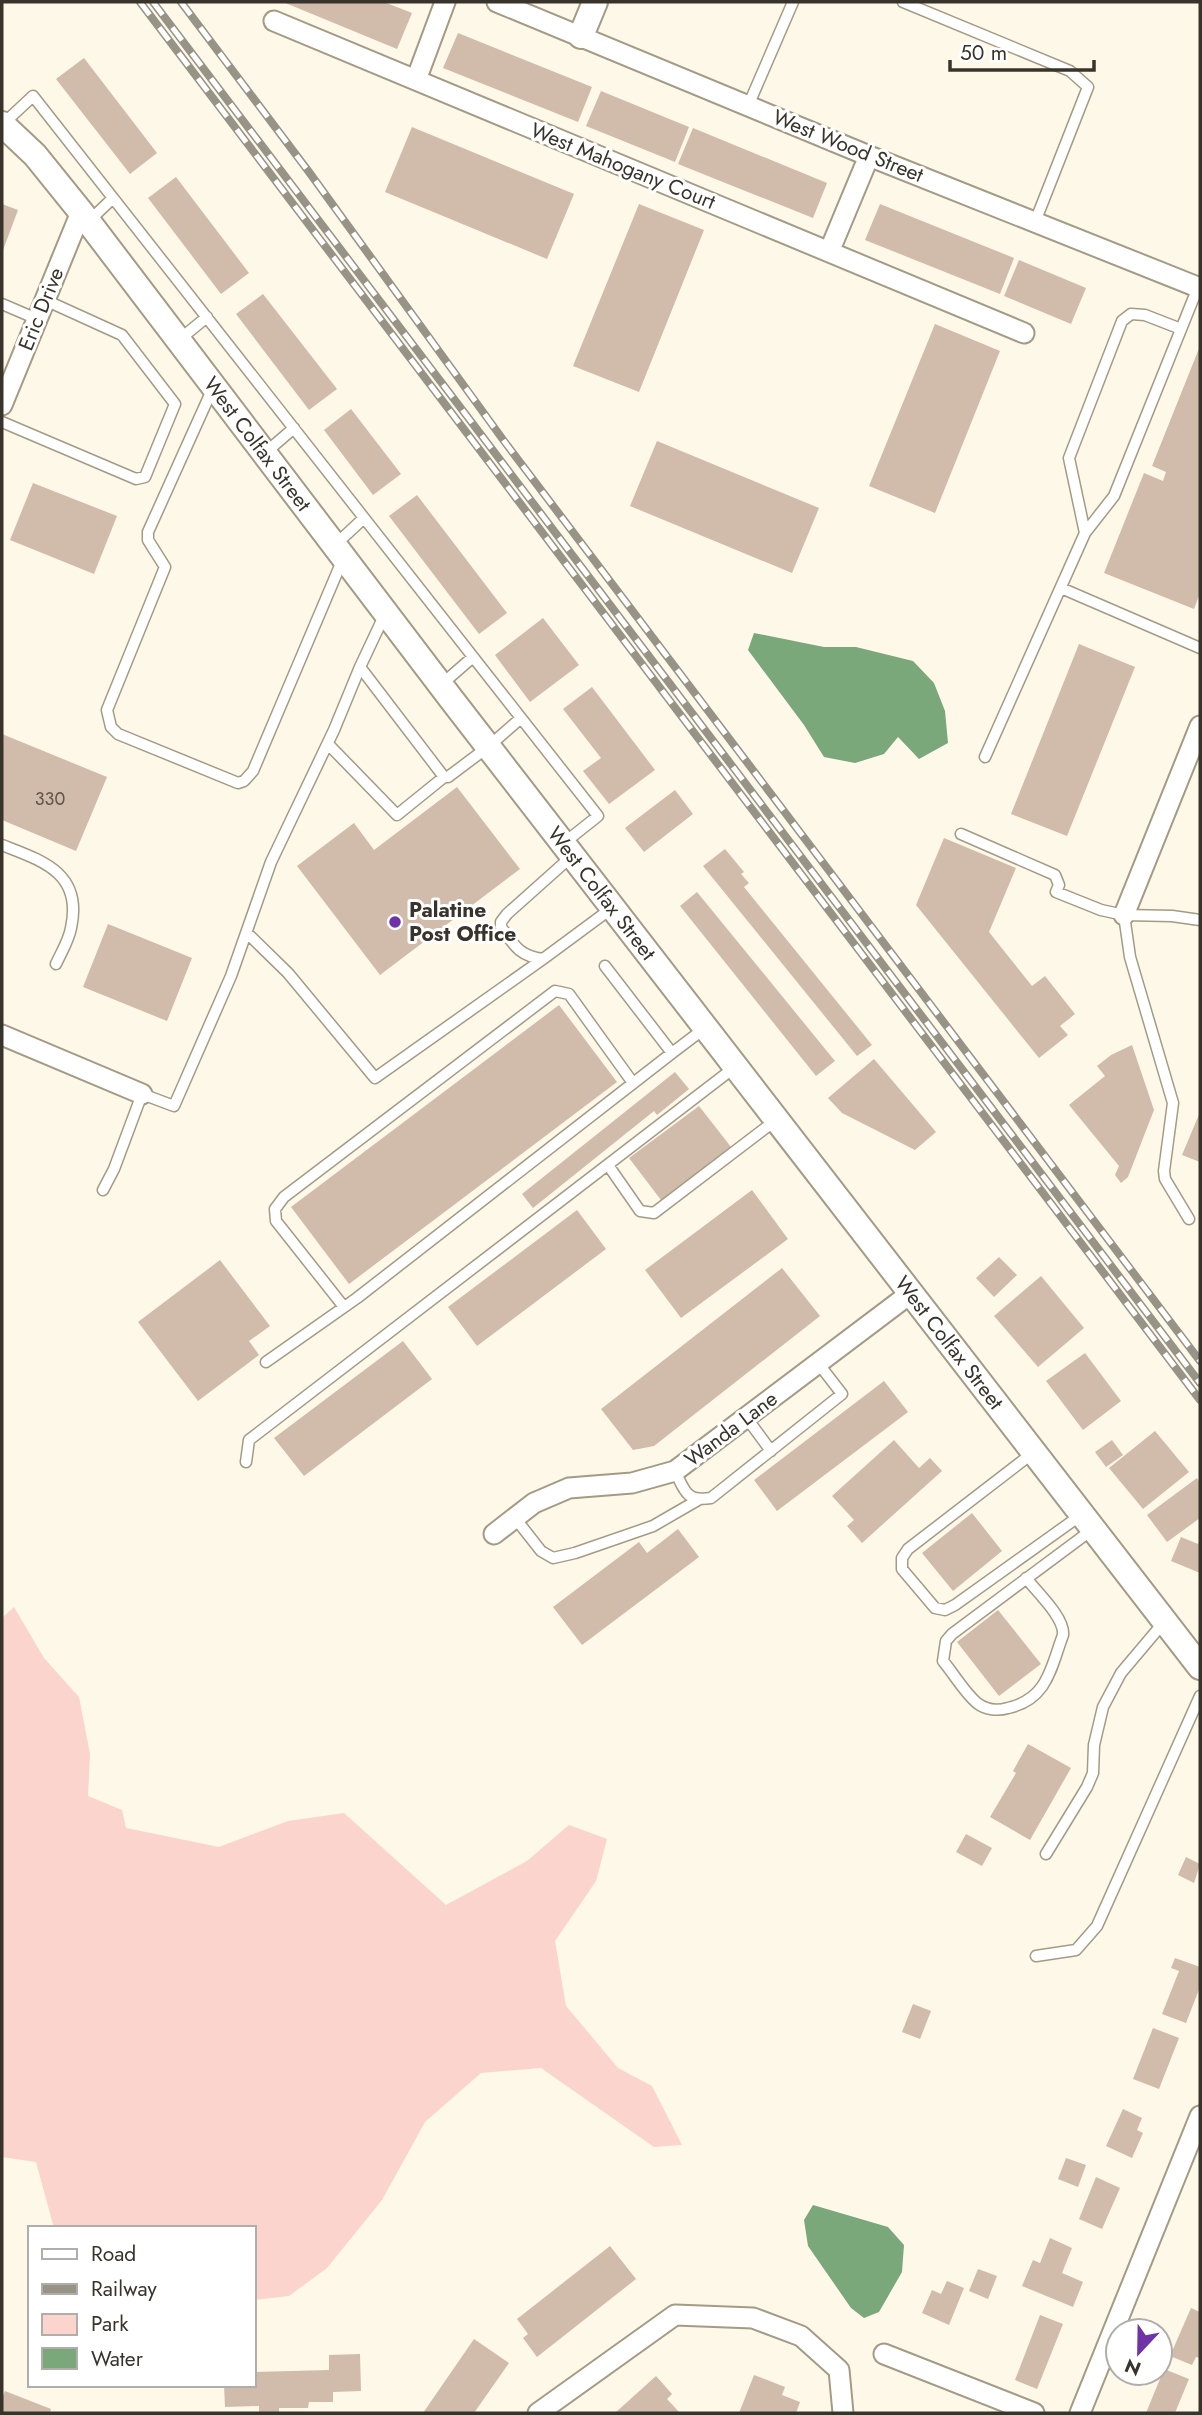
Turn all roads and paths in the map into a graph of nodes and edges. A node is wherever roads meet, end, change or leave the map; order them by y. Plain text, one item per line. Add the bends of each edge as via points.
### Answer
1 (445, 2) edge
2 (497, 2) edge
3 (596, 2) edge
4 (793, 2) edge
5 (903, 2) edge
6 (274, 21) dead end
7 (581, 36) junction
8 (416, 80) junction
9 (748, 106) junction
10 (2, 125) edge
11 (869, 156) junction
12 (113, 198) junction
13 (85, 217) junction
14 (1035, 222) junction
15 (829, 252) junction
16 (1199, 287) edge
17 (45, 300) junction
18 (2, 304) edge
19 (207, 317) junction
20 (37, 319) junction
21 (1181, 329) junction
22 (1024, 333) dead end
23 (178, 340) junction
24 (214, 387) junction
25 (2, 405) edge
26 (2, 422) edge
27 (294, 429) junction
28 (265, 453) junction
29 (365, 519) junction
30 (1086, 533) junction
31 (339, 551) junction
32 (1061, 588) junction
33 (386, 613) junction
34 (1200, 648) edge
35 (473, 657) junction
36 (360, 667) junction
37 (441, 685) junction
38 (521, 718) junction
39 (1200, 726) edge
40 (328, 744) junction
41 (488, 747) junction
42 (985, 757) dead end
43 (444, 777) junction
44 (961, 834) dead end
45 (2, 845) edge
46 (568, 850) junction
47 (612, 908) junction
48 (1125, 915) junction
49 (1200, 920) edge
50 (247, 933) junction
51 (543, 959) junction
52 (57, 964) dead end
53 (605, 966) dead end
54 (706, 1028) junction
55 (2, 1035) edge
56 (672, 1053) junction
57 (736, 1067) junction
58 (633, 1083) junction
59 (142, 1094) junction
60 (776, 1120) junction
61 (608, 1165) junction
62 (103, 1190) dead end
63 (1188, 1220) dead end
64 (911, 1293) junction
65 (344, 1307) junction
66 (266, 1362) dead end
67 (818, 1363) junction
68 (746, 1417) junction
69 (771, 1451) junction
70 (1034, 1452) junction
71 (246, 1462) dead end
72 (675, 1471) junction
73 (698, 1500) junction
74 (515, 1518) junction
75 (1088, 1521) junction
76 (494, 1534) dead end
77 (1026, 1578) junction
78 (1165, 1621) junction
79 (1200, 1667) edge
80 (1200, 1696) edge
81 (1046, 1854) dead end
82 (1036, 1956) dead end
83 (1200, 2116) edge
84 (884, 2354) dead end
85 (538, 2413) edge
86 (843, 2413) edge
87 (1034, 2413) edge
88 (1080, 2413) edge

1 - 8 street
2 - 7 street, West Wood Street
3 - 7 street
4 - 9 lane
5 - 14 lane via 1070,71 1088,87
6 - 8 street, West Mahogany Court
7 - 9 street, West Wood Street
8 - 15 street, West Mahogany Court
9 - 11 street, West Wood Street
10 - 12 lane via 33,96
10 - 13 street, West Colfax Street via 35,155
11 - 14 street, West Wood Street
11 - 15 street
12 - 13 lane
12 - 19 lane
13 - 17 street, Eric Drive
13 - 23 street, West Colfax Street
14 - 16 street, West Wood Street
15 - 22 street, West Mahogany Court
16 - 21 lane
17 - 20 street, Eric Drive
17 - 26 lane via 122,335 175,404 145,477 136,479
18 - 20 lane
19 - 23 lane
19 - 27 lane
20 - 25 street, Eric Drive
21 - 30 lane via 1114,496
21 - 30 lane via 1145,315 1130,314 1122,321 1069,458
23 - 24 street, West Colfax Street
24 - 28 street, West Colfax Street
24 - 31 lane via 148,533 165,567 107,710 111,727 118,734 238,783 244,781 253,771
27 - 28 lane
27 - 29 lane
28 - 31 street, West Colfax Street
29 - 31 lane
29 - 35 lane
30 - 32 lane
31 - 33 street, West Colfax Street
32 - 34 lane
32 - 42 lane
33 - 36 lane
33 - 37 street, West Colfax Street
35 - 37 lane
35 - 38 lane
36 - 40 lane
36 - 43 lane
37 - 41 street, West Colfax Street
38 - 41 lane
38 - 46 lane via 598,816
39 - 48 street
40 - 43 lane via 397,815
40 - 50 lane via 271,862
41 - 43 lane
41 - 46 street, West Colfax Street
44 - 48 lane via 1055,875 1056,892
45 - 52 lane via 42,860 61,873 72,898 71,928
46 - 47 street, West Colfax Street
46 - 51 lane via 501,922 519,951
47 - 51 lane
47 - 54 street, West Colfax Street
48 - 49 lane
48 - 63 lane via 1130,957 1173,1103 1165,1179
50 - 51 lane via 288,973 375,1078
50 - 59 lane via 174,1106
53 - 56 lane
54 - 56 lane
54 - 57 street, West Colfax Street
55 - 59 street
56 - 58 lane
57 - 60 street, West Colfax Street
57 - 61 lane
58 - 65 lane
58 - 65 lane via 569,994 555,991 284,1197 275,1209 276,1221
59 - 62 lane
60 - 61 lane via 654,1213 640,1211
60 - 64 street, West Colfax Street
61 - 71 lane via 249,1440
64 - 67 street, Wanda Lane
64 - 70 street, West Colfax Street
65 - 66 lane
67 - 68 street, Wanda Lane
67 - 69 lane via 842,1394
68 - 69 lane
68 - 72 street, Wanda Lane
69 - 73 lane via 711,1498
70 - 75 street, West Colfax Street
70 - 75 lane via 908,1549 902,1569 935,1608 945,1610
72 - 73 lane via 687,1495
72 - 74 street, Wanda Lane via 632,1483 569,1488 534,1503
73 - 74 lane via 653,1526 553,1558 541,1551
74 - 76 street, Wanda Lane
75 - 77 lane
75 - 78 street, West Colfax Street
77 - 77 lane via 952,1634 943,1650 943,1661 968,1692 994,1709 1019,1705 1040,1691 1063,1635 1059,1619
78 - 79 street, West Colfax Street
78 - 81 lane via 1121,1673 1103,1707 1093,1773
80 - 82 lane via 1097,1926 1076,1950
83 - 88 street
84 - 87 street
85 - 86 street via 675,2315 753,2318 801,2336 839,2370

